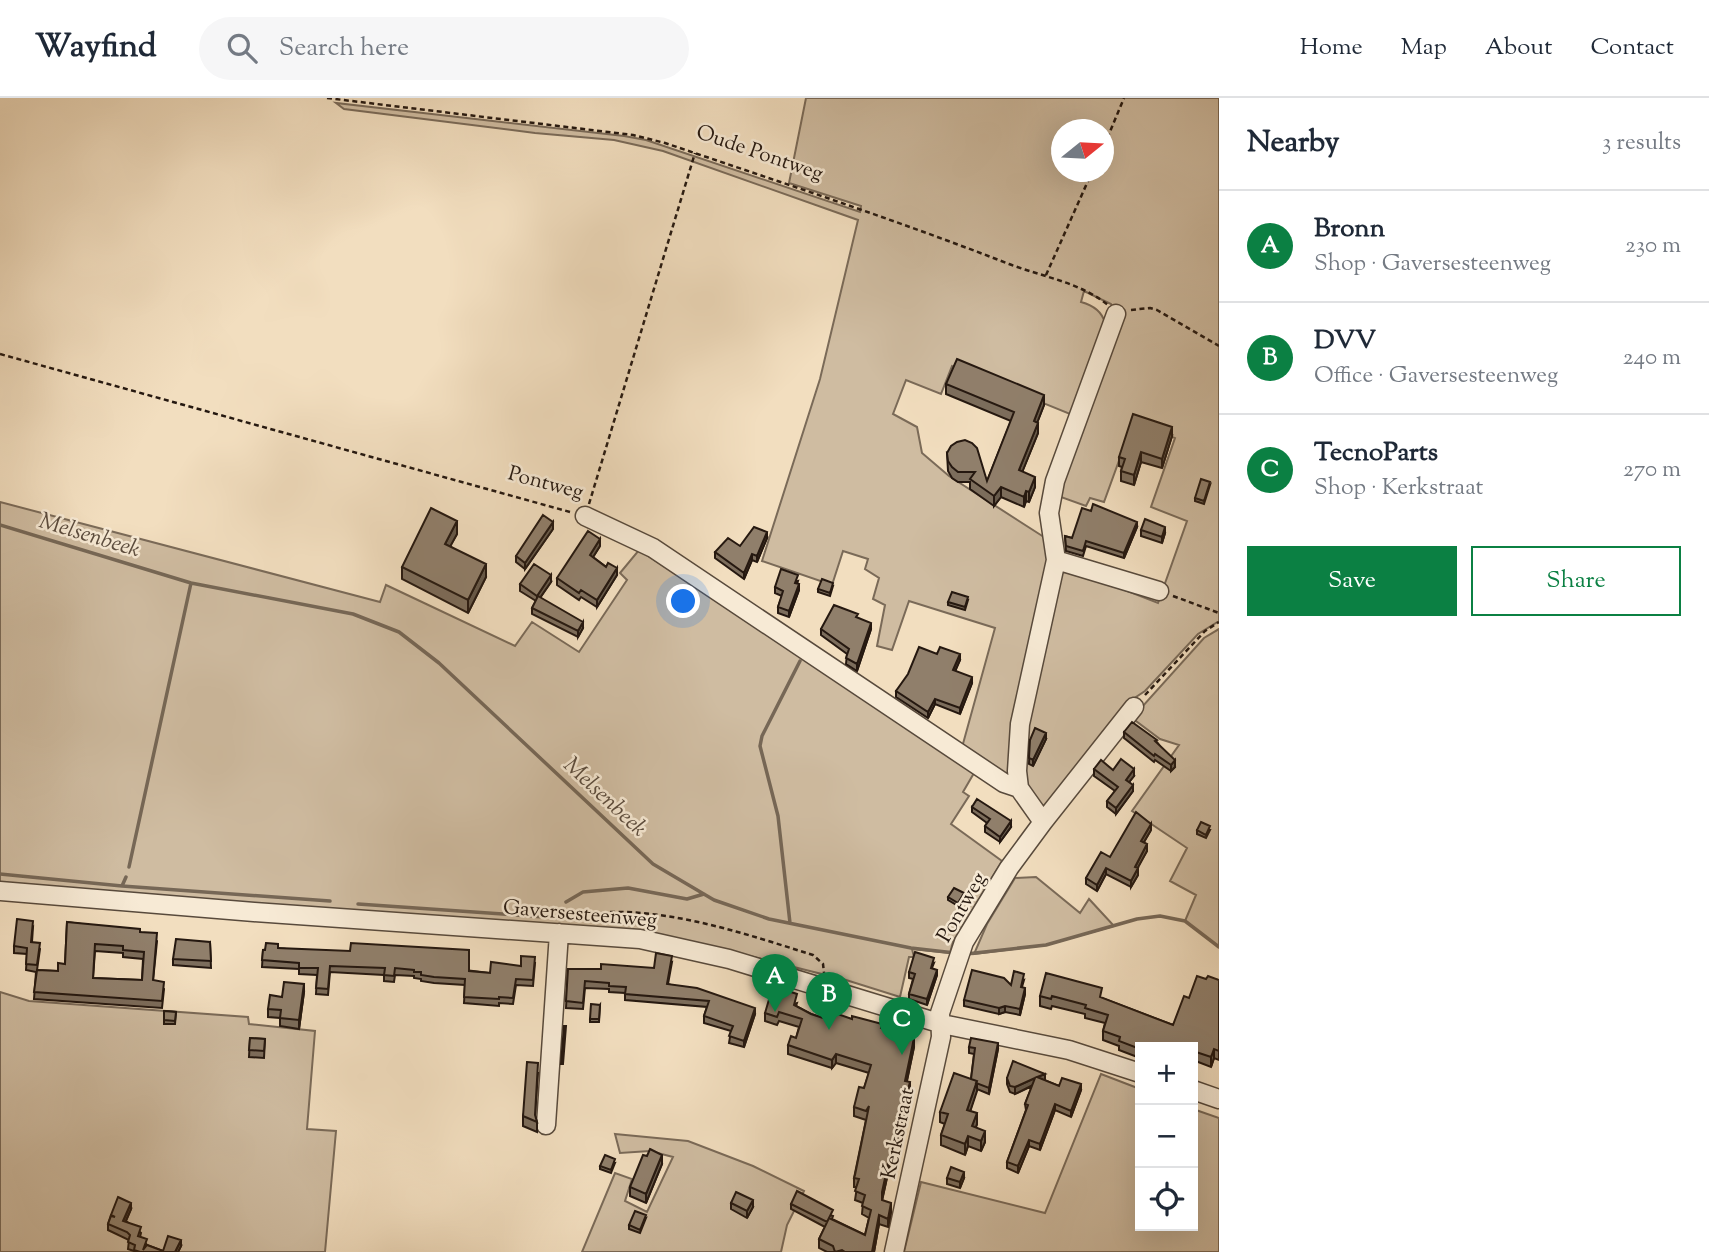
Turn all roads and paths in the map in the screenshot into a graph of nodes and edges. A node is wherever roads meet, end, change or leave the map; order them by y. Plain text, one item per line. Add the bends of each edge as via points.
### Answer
1 (327, 98) edge
2 (1124, 98) edge
3 (1114, 122) edge
4 (695, 153) junction
5 (1088, 182) edge
6 (1046, 275) junction
7 (1116, 314) junction
8 (1219, 346) edge
9 (0, 354) edge
10 (586, 516) junction
11 (1056, 560) junction
12 (1159, 591) joint
13 (1219, 613) edge
14 (1219, 622) edge
15 (1134, 707) joint
16 (1019, 788) junction
17 (1043, 822) junction
18 (0, 891) edge
19 (559, 933) junction
20 (591, 935) junction
21 (826, 989) junction
22 (942, 1024) junction
23 (1135, 1071) edge
24 (1198, 1092) edge
25 (1219, 1099) edge
26 (546, 1125) dead end
27 (894, 1252) edge

1 - 4 path, Oude Pontweg via 633,135
2 - 3 path
4 - 6 path, Oude Pontweg
4 - 10 path
5 - 6 path
6 - 7 path, Oude Pontweg via 1097,297
7 - 8 path via 1157,310
7 - 11 street via 1055,481 1049,513
9 - 10 path, Pontweg
10 - 16 street, Pontweg via 653,548 1004,783
11 - 12 street
11 - 16 street via 1020,724
12 - 13 path
14 - 15 path via 1205,631
15 - 17 street, Pontweg
16 - 17 street, Pontweg
17 - 22 street, Pontweg via 964,942 940,1013
18 - 19 street, Gaversesteenweg
19 - 20 street, Gaversesteenweg
19 - 26 street
20 - 21 street, Gaversesteenweg via 695,949
20 - 21 path via 598,918 608,912 713,925 813,955 823,964
21 - 22 street, Gaversesteenweg
22 - 23 street, Gaversesteenweg via 1069,1050
22 - 27 street, Kerkstraat
24 - 25 street

